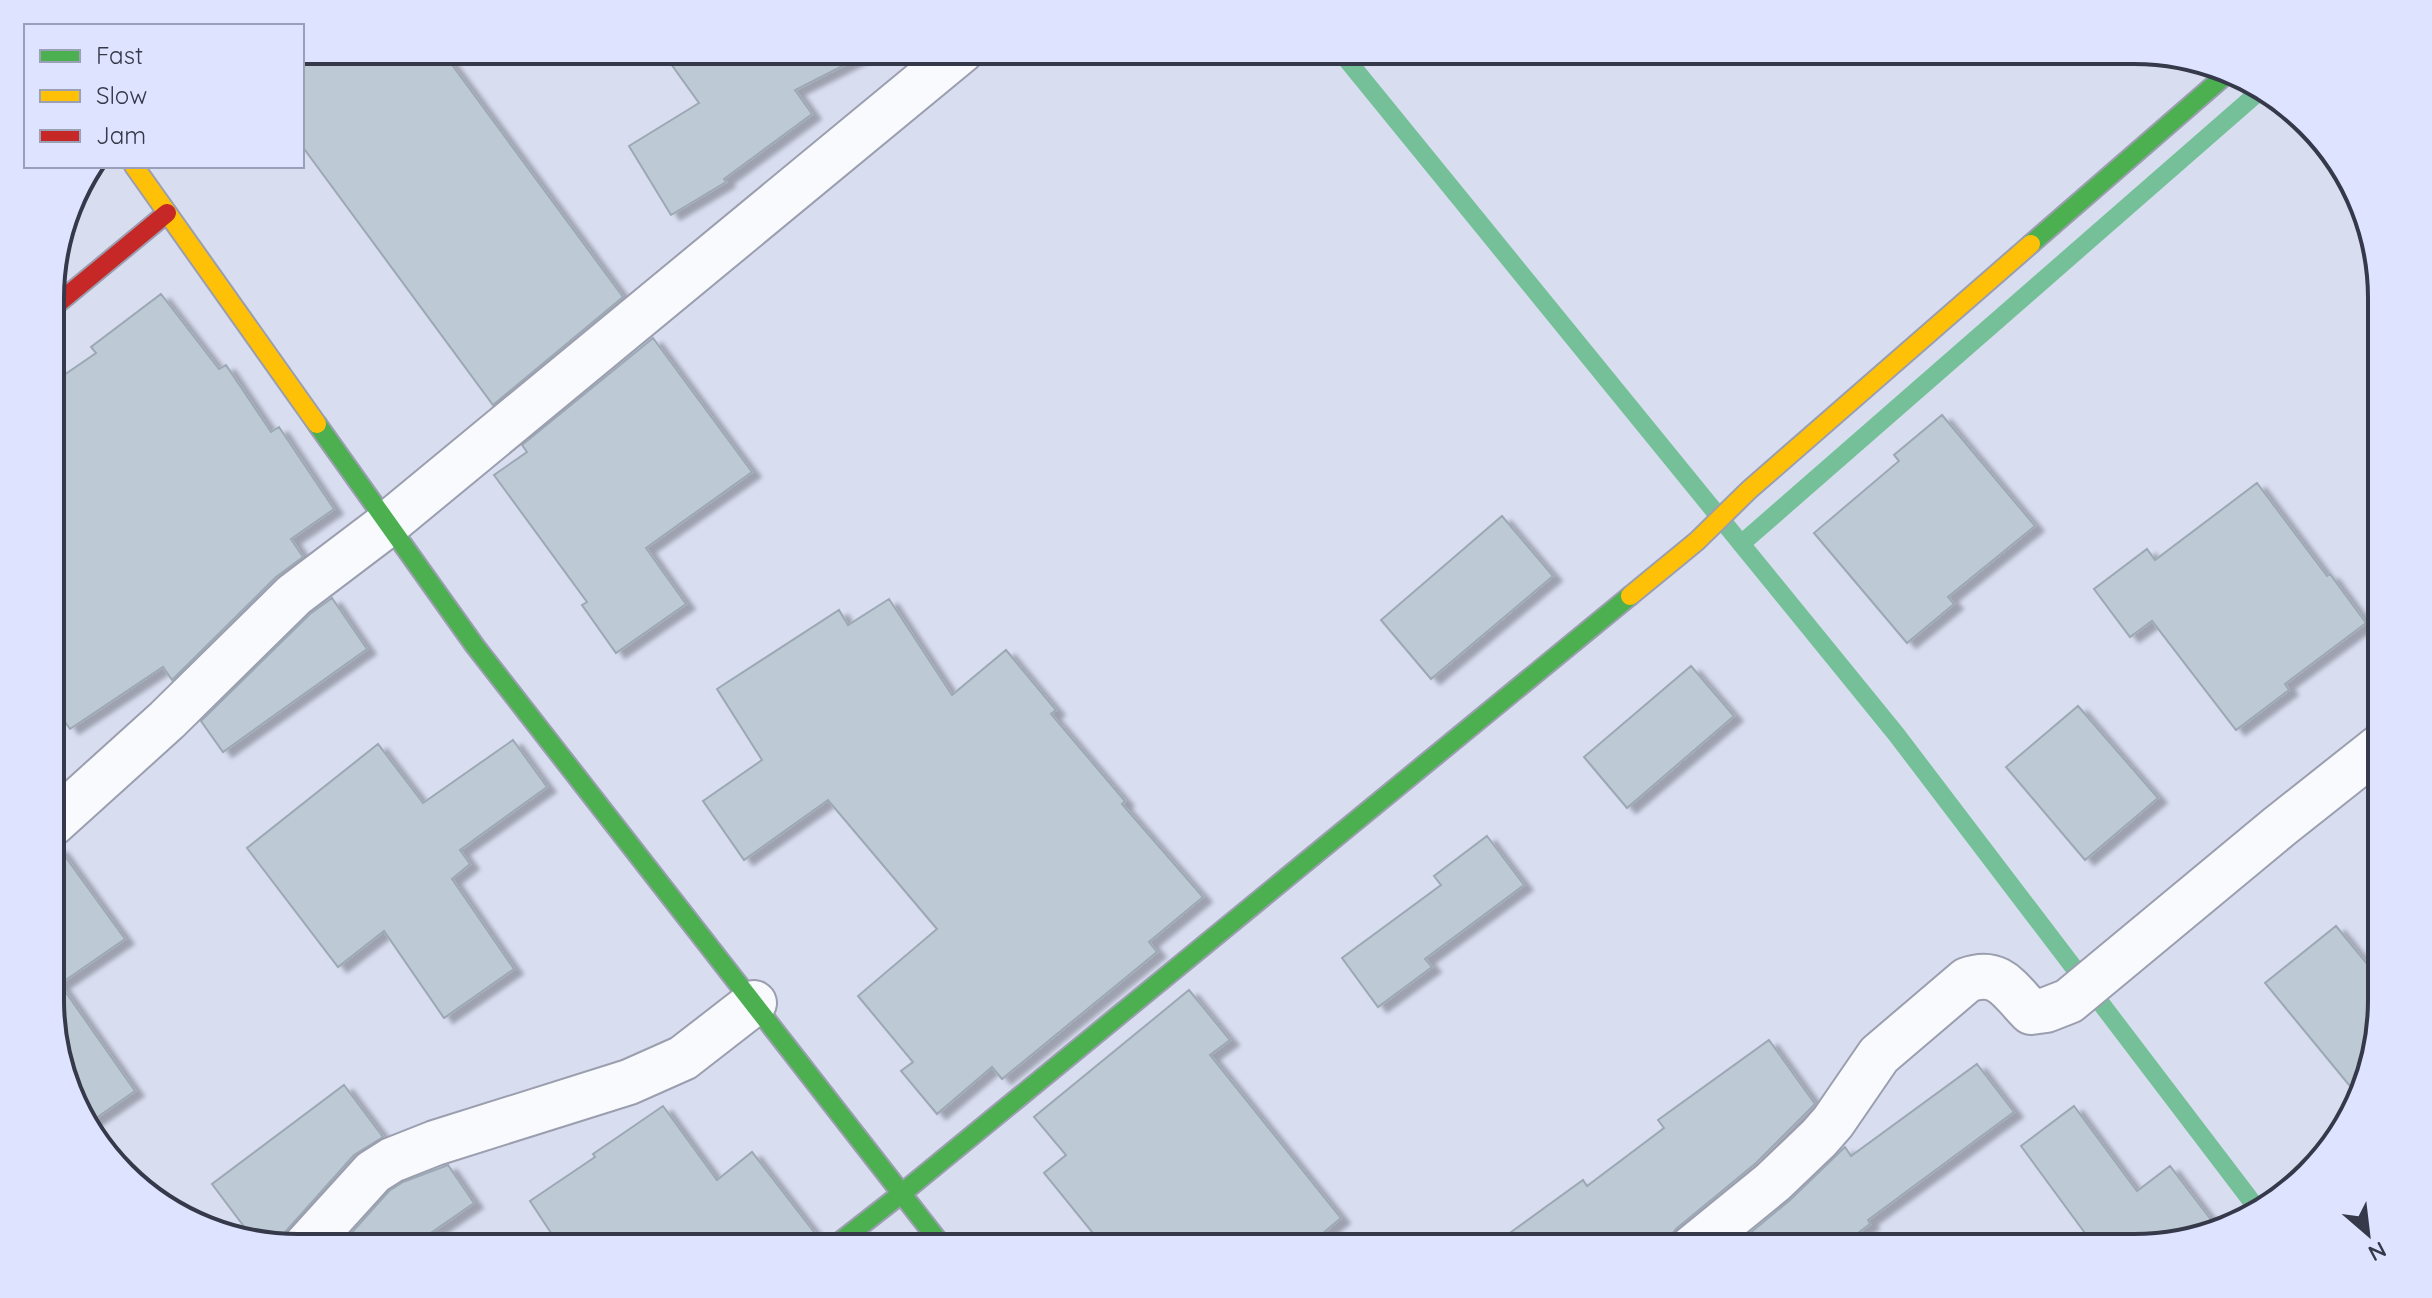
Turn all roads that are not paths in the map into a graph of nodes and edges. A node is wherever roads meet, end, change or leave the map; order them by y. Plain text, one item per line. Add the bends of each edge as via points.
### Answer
1 (945, 64) edge
2 (2219, 80) edge
3 (135, 168) edge
4 (167, 213) junction
5 (65, 297) edge
6 (389, 523) junction
7 (2368, 756) edge
8 (64, 813) edge
9 (754, 1003) junction
10 (901, 1194) junction
11 (1710, 1233) edge
12 (317, 1234) edge
13 (850, 1234) edge
14 (933, 1234) edge

1 - 6 street
2 - 10 street via 1697,541
3 - 4 street
4 - 5 street
4 - 6 street
6 - 8 street via 294,595
6 - 9 street via 475,646
7 - 11 street via 2059,1006 2031,1012 1998,978 1983,974 1967,980 1879,1055 1819,1138
9 - 10 street
9 - 12 street via 683,1058 629,1082 392,1160 373,1172
10 - 13 street
10 - 14 street

